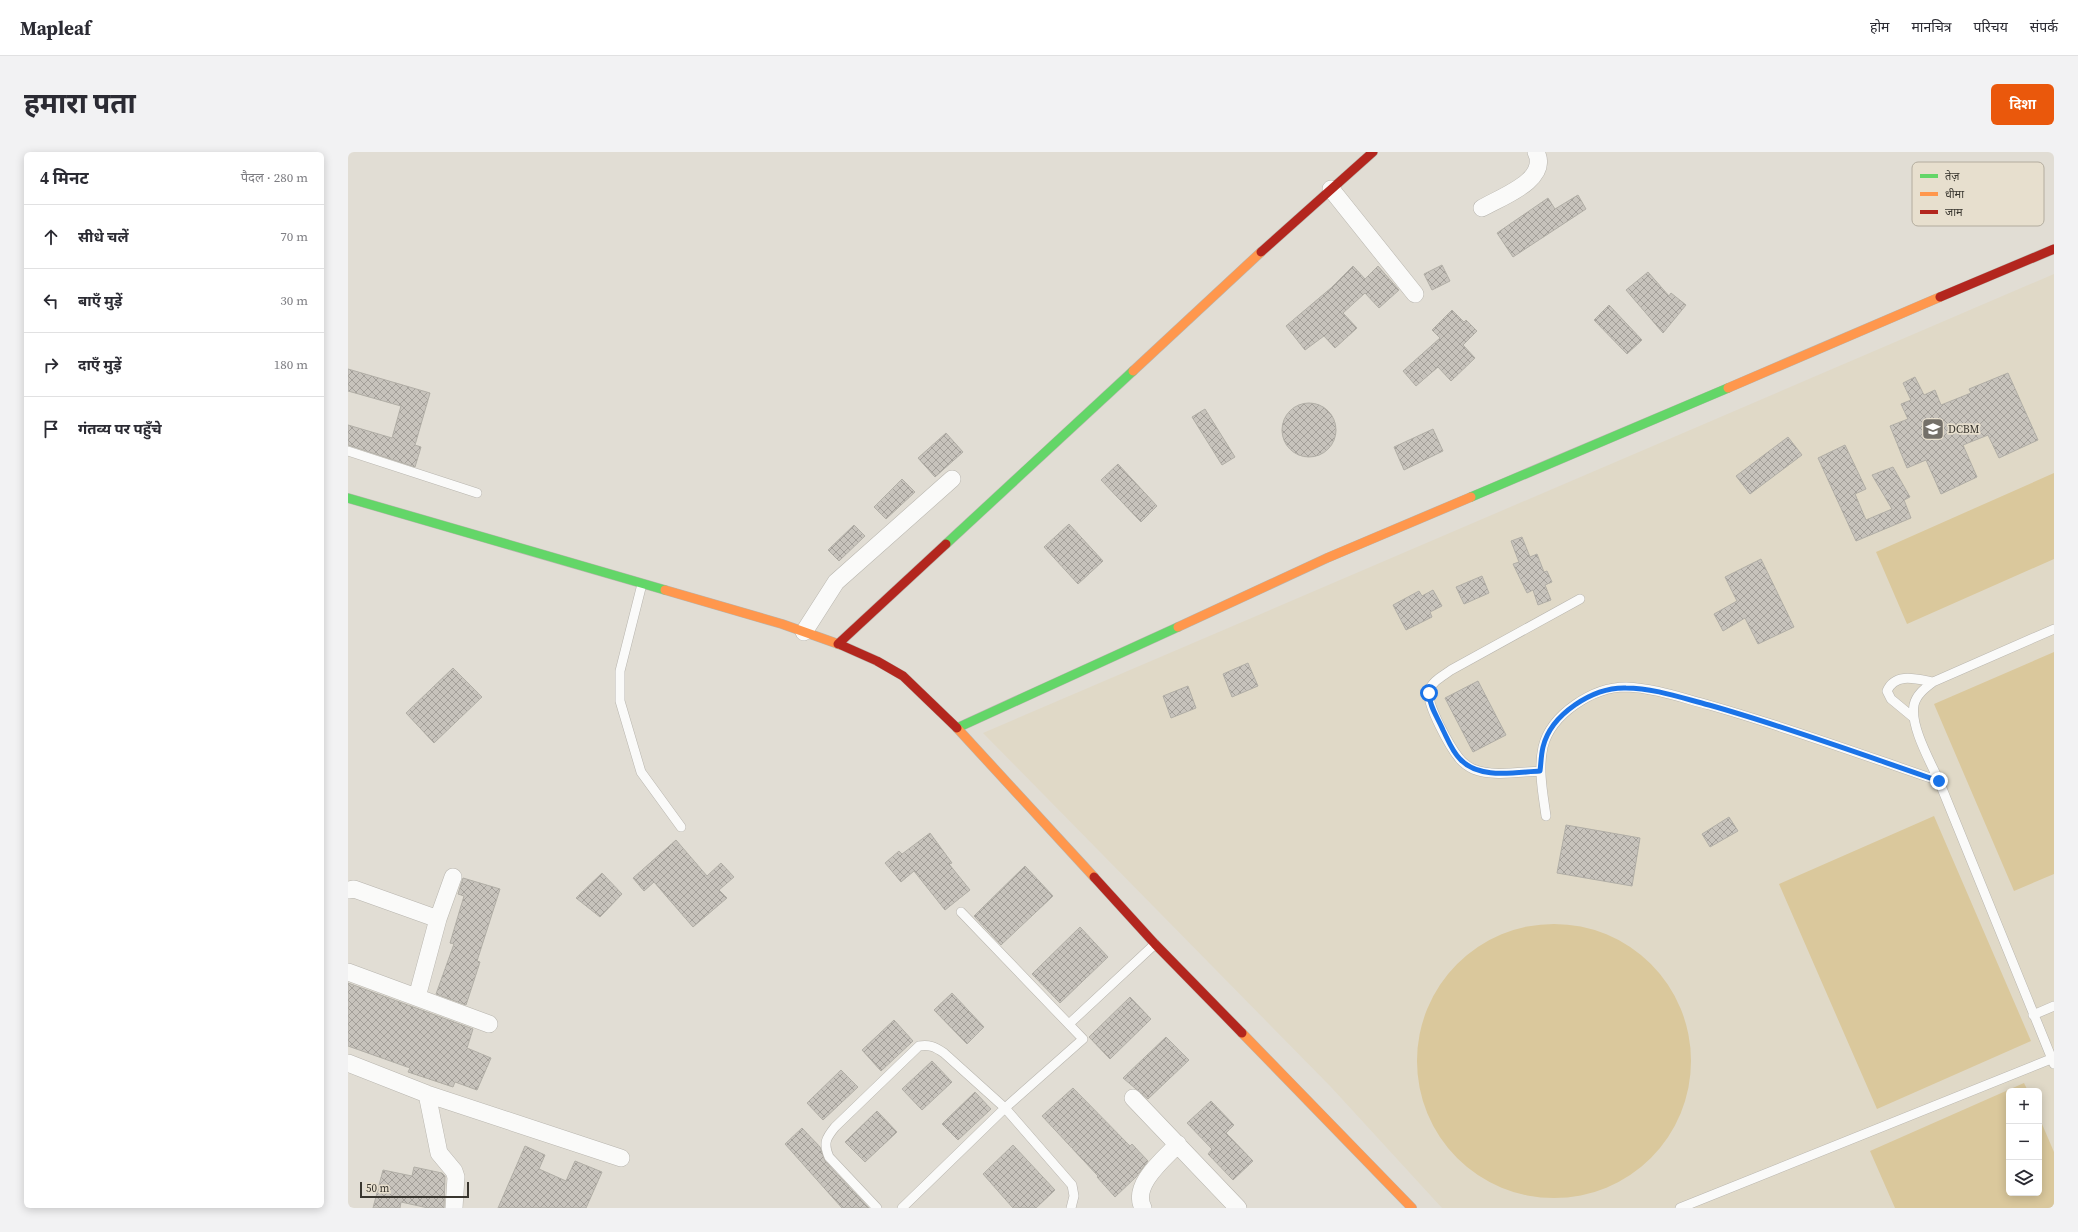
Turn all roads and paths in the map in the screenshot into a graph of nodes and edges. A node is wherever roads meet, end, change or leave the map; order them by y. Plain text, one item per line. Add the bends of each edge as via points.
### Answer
1 (1373, 152) edge
2 (1536, 152) edge
3 (1331, 189) junction
4 (1482, 208) dead end
5 (2054, 249) edge
6 (1415, 294) dead end
7 (348, 451) edge
8 (952, 479) dead end
9 (477, 493) dead end
10 (348, 498) edge
11 (642, 584) junction
12 (1580, 599) dead end
13 (2054, 629) edge
14 (804, 632) junction
15 (838, 644) junction
16 (1933, 682) junction
17 (1914, 718) junction
18 (957, 728) junction
19 (1540, 771) junction
20 (1939, 781) junction
21 (1546, 816) dead end
22 (681, 827) dead end
23 (453, 877) dead end
24 (348, 890) edge
25 (961, 912) dead end
26 (438, 920) junction
27 (1155, 944) junction
28 (348, 972) edge
29 (416, 997) junction
30 (2054, 1006) edge
31 (2033, 1015) junction
32 (489, 1024) dead end
33 (1070, 1024) junction
34 (2052, 1062) edge
35 (348, 1063) edge
36 (427, 1094) junction
37 (1133, 1098) dead end
38 (1005, 1108) junction
39 (1178, 1144) junction
40 (621, 1158) dead end
41 (454, 1208) edge
42 (876, 1208) edge
43 (902, 1208) edge
44 (1071, 1208) edge
45 (1143, 1208) edge
46 (1238, 1208) edge
47 (1412, 1208) edge
48 (1680, 1208) edge

1 - 3 street
2 - 4 street via 1539,164 1535,176
3 - 6 street
3 - 15 street
5 - 18 street via 1327,558
7 - 9 lane
8 - 14 street via 836,582
10 - 11 street
11 - 14 street
11 - 22 lane via 620,671 620,701 641,772
12 - 19 lane via 1451,670 1434,682 1429,693 1430,703 1453,750 1466,765 1493,773
13 - 16 lane
14 - 15 street
15 - 18 street via 903,676
16 - 17 lane via 1917,697
16 - 17 lane via 1904,678 1890,683 1888,691 1891,699
17 - 20 lane
18 - 27 street
19 - 20 lane via 1543,747 1560,717 1577,704 1597,694 1625,687 1663,693 1737,713
19 - 21 lane
20 - 31 lane
23 - 26 street
24 - 26 street via 354,888
25 - 33 lane
26 - 29 street
27 - 33 lane
27 - 47 street
28 - 29 street
29 - 32 street
30 - 31 lane
31 - 34 lane
33 - 38 lane via 1083,1039
34 - 48 lane
35 - 36 street
36 - 40 street
36 - 41 street via 439,1153 456,1177
37 - 39 street
38 - 42 lane via 936,1047 919,1046 835,1126 826,1138 825,1146 829,1157
38 - 43 lane
38 - 44 lane via 1072,1185 1074,1196
39 - 45 street via 1146,1178 1141,1193 1140,1203
39 - 46 street

